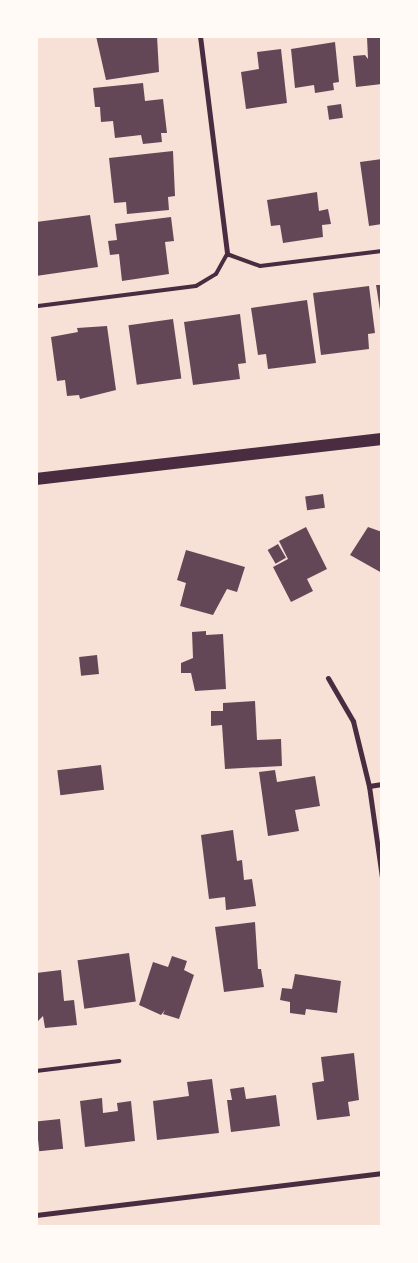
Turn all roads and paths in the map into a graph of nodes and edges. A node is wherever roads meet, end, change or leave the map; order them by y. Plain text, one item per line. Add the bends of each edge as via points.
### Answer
1 (200, 36) edge
2 (382, 252) edge
3 (227, 254) junction
4 (38, 306) dead end
5 (382, 439) edge
6 (36, 479) edge
7 (328, 678) dead end
8 (382, 784) edge
9 (369, 786) junction
10 (382, 877) edge
11 (119, 1061) dead end
12 (36, 1071) edge
13 (382, 1174) edge
14 (36, 1215) edge

1 - 3 street
2 - 3 lane via 260,266
3 - 4 lane via 216,274 196,286
5 - 6 main road
7 - 9 street via 353,721
8 - 9 street
9 - 10 street
11 - 12 lane
13 - 14 street

